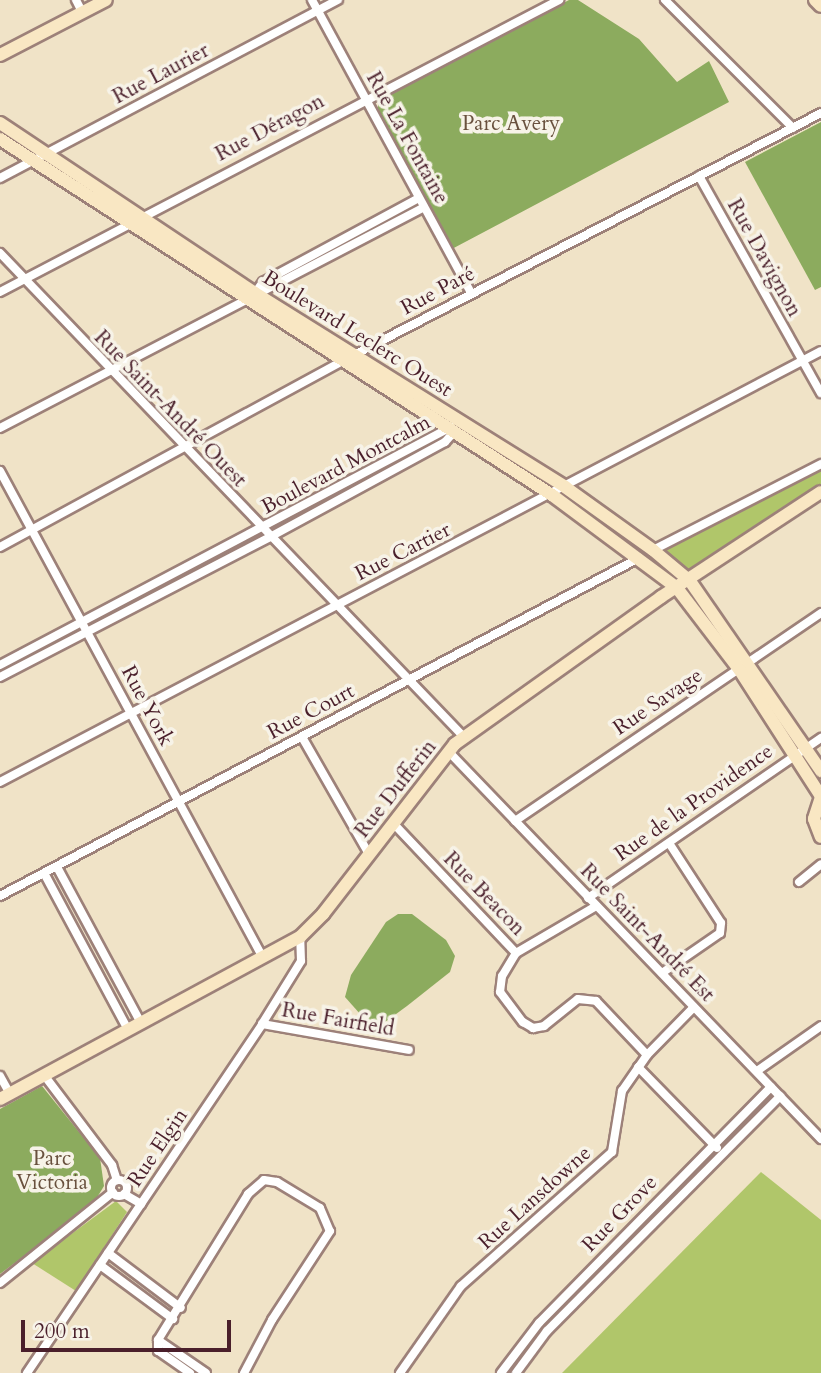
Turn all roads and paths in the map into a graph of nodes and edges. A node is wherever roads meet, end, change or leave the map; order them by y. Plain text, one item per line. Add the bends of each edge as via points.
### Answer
1 (76, 0) edge
2 (106, 0) edge
3 (312, 0) edge
4 (338, 0) edge
5 (558, 0) edge
6 (665, 0) edge
7 (815, 0) edge
8 (821, 6) edge
9 (317, 11) junction
10 (82, 12) junction
11 (0, 55) edge
12 (365, 97) junction
13 (821, 113) edge
14 (0, 123) edge
15 (793, 128) junction
16 (0, 139) edge
17 (47, 154) junction
18 (35, 160) junction
19 (699, 176) junction
20 (0, 178) edge
21 (419, 198) junction
22 (424, 207) junction
23 (143, 216) junction
24 (131, 222) junction
25 (0, 254) edge
26 (23, 280) junction
27 (0, 292) edge
28 (471, 293) junction
29 (250, 295) junction
30 (821, 351) edge
31 (349, 358) junction
32 (802, 361) junction
33 (107, 369) junction
34 (821, 393) edge
35 (454, 427) junction
36 (0, 428) edge
37 (185, 449) junction
38 (821, 464) edge
39 (0, 471) edge
40 (565, 487) junction
41 (821, 492) edge
42 (552, 495) junction
43 (262, 529) junction
44 (32, 530) junction
45 (270, 537) junction
46 (0, 547) edge
47 (653, 550) junction
48 (639, 558) junction
49 (690, 581) junction
50 (677, 588) junction
51 (337, 606) junction
52 (821, 613) edge
53 (82, 622) junction
54 (86, 631) junction
55 (0, 665) edge
56 (743, 666) junction
57 (0, 677) edge
58 (408, 680) junction
59 (131, 713) junction
60 (302, 737) junction
61 (464, 737) junction
62 (821, 738) edge
63 (800, 751) junction
64 (449, 752) junction
65 (821, 771) edge
66 (0, 782) edge
67 (821, 797) edge
68 (178, 801) junction
69 (515, 821) junction
70 (393, 823) junction
71 (821, 837) edge
72 (669, 843) junction
73 (369, 854) junction
74 (821, 864) edge
75 (57, 867) junction
76 (44, 873) junction
77 (799, 882) dead end
78 (0, 896) edge
79 (588, 898) junction
80 (596, 906) junction
81 (300, 937) junction
82 (96, 939) junction
83 (83, 945) junction
84 (516, 953) junction
85 (262, 956) junction
86 (662, 973) junction
87 (694, 1007) junction
88 (139, 1021) junction
89 (262, 1024) junction
90 (821, 1026) edge
91 (127, 1028) junction
92 (409, 1050) dead end
93 (647, 1055) junction
94 (638, 1067) junction
95 (757, 1071) junction
96 (44, 1075) junction
97 (0, 1076) edge
98 (772, 1087) junction
99 (5, 1096) edge
100 (780, 1096) junction
101 (821, 1139) edge
102 (713, 1144) junction
103 (722, 1153) junction
104 (117, 1180) junction
105 (113, 1192) junction
106 (124, 1194) junction
107 (141, 1204) junction
108 (108, 1253) junction
109 (100, 1265) junction
110 (0, 1283) edge
111 (150, 1286) junction
112 (142, 1296) junction
113 (181, 1308) junction
114 (173, 1319) junction
115 (158, 1340) junction
116 (202, 1372) edge
117 (27, 1373) edge
118 (190, 1373) edge
119 (244, 1373) edge
120 (400, 1373) edge
121 (501, 1373) edge
122 (516, 1373) edge

1 - 10 street
2 - 10 street
3 - 9 street, Rue La Fontaine
4 - 9 street, Rue Laurier
5 - 12 street, Rue Déragon
6 - 15 street
7 - 8 street
9 - 12 street, Rue La Fontaine
9 - 17 street, Rue Laurier
10 - 11 street
12 - 21 street, Rue La Fontaine
12 - 23 street, Rue Déragon
13 - 15 street, Rue Paré
14 - 17 street, Boulevard Leclerc Ouest
15 - 19 street, Rue Paré
16 - 18 street, Boulevard Leclerc Ouest
17 - 18 street, Rue Laurier
17 - 23 street, Boulevard Leclerc Ouest
18 - 20 street, Rue Laurier
18 - 24 street, Boulevard Leclerc Ouest
19 - 28 street, Rue Paré
19 - 32 street, Rue Davignon
21 - 22 street, Rue La Fontaine
21 - 29 street via 263,282
22 - 28 street, Rue La Fontaine
22 - 29 street
23 - 24 street, Rue Déragon
23 - 29 street, Boulevard Leclerc Ouest
24 - 26 street, Rue Déragon
24 - 29 street, Boulevard Leclerc Ouest
25 - 26 street, Rue Saint-André Ouest
26 - 27 street, Rue Déragon
26 - 33 street, Rue Saint-André Ouest
28 - 31 street, Rue Paré
29 - 31 street, Boulevard Leclerc Ouest
29 - 33 street
30 - 32 street, Rue Cartier
31 - 35 street, Boulevard Leclerc Ouest
31 - 37 street, Rue Paré
32 - 34 street, Rue Davignon
32 - 40 street, Rue Cartier
33 - 36 street
33 - 37 street, Rue Saint-André Ouest
35 - 40 street, Boulevard Leclerc Ouest
35 - 42 street, Boulevard Leclerc Ouest
35 - 43 street, Boulevard Montcalm
35 - 45 street, Boulevard Montcalm
37 - 43 street, Rue Saint-André Ouest
37 - 44 street, Rue Paré
38 - 47 street
39 - 44 street, Rue York
40 - 42 street, Rue Cartier
40 - 47 street, Boulevard Leclerc Ouest
41 - 49 street, Rue Dufferin
42 - 48 street, Boulevard Leclerc Ouest
42 - 51 street, Rue Cartier
43 - 45 street, Rue Saint-André Ouest
43 - 53 street, Boulevard Montcalm
44 - 46 street, Rue Paré
44 - 53 street, Rue York
45 - 51 street, Rue Saint-André Ouest
45 - 54 street, Boulevard Montcalm
47 - 49 street, Boulevard Leclerc Ouest
48 - 50 street, Boulevard Leclerc Ouest
48 - 58 street, Rue Court
49 - 50 street, Rue Dufferin
49 - 56 street, Boulevard Leclerc Ouest
50 - 56 street, Boulevard Leclerc Ouest
50 - 61 street, Rue Dufferin
51 - 58 street, Rue Saint-André Ouest
51 - 59 street, Rue Cartier
52 - 56 street, Rue Savage
53 - 54 street, Rue York
53 - 55 street, Boulevard Montcalm
54 - 57 street, Boulevard Montcalm
54 - 59 street, Rue York
56 - 63 street
56 - 69 street, Rue Savage
58 - 60 street, Rue Court
58 - 61 street, Rue Saint-André Ouest
59 - 66 street, Rue Cartier
59 - 68 street, Rue York
60 - 68 street, Rue Court
60 - 73 street
61 - 64 street, Rue Dufferin
62 - 63 street, Rue de la Providence
63 - 65 street
63 - 67 street
63 - 72 street, Rue de la Providence
64 - 69 street, Rue Saint-André Est
64 - 70 street, Rue Dufferin
67 - 71 street via 814,819
68 - 75 street, Rue Court
68 - 85 street, Rue York
69 - 79 street, Rue Saint-André Est
70 - 73 street, Rue Dufferin
70 - 84 street, Rue Beacon
72 - 79 street, Rue de la Providence
72 - 86 street via 722,923 720,933
73 - 81 street, Rue Dufferin
74 - 77 street
75 - 76 street, Rue Court
75 - 82 street
76 - 78 street, Rue Court
76 - 83 street
79 - 80 street, Rue Saint-André Est
80 - 84 street, Rue Beacon
80 - 86 street, Rue Saint-André Est
81 - 85 street, Rue Dufferin
81 - 89 street, Rue Elgin via 301,961
82 - 83 street
82 - 88 street
83 - 91 street
84 - 93 street via 502,976 500,992 523,1022 533,1028 544,1026 578,999 596,1001
85 - 88 street, Rue Dufferin
86 - 87 street, Rue Saint-André Est
87 - 93 street, Rue Lansdowne
87 - 95 street, Rue Saint-André Est
88 - 91 street, Rue Dufferin
89 - 92 street, Rue Fairfield
89 - 107 street, Rue Elgin
90 - 95 street
91 - 96 street, Rue Dufferin
93 - 94 street, Rue Lansdowne
94 - 102 street
94 - 120 street, Rue Lansdowne via 617,1106 617,1143 612,1152 461,1286
95 - 98 street, Rue Saint-André Est
96 - 99 street, Rue Dufferin
96 - 104 street via 112,1165
97 - 99 street
98 - 100 street, Rue Saint-André Est
98 - 102 street, Rue Grove
100 - 101 street, Rue Saint-André Est
100 - 103 street, Rue Grove
102 - 103 street
102 - 121 street, Rue Grove via 539,1323
103 - 122 street, Rue Grove via 547,1331
104 - 105 street
104 - 106 street via 126,1183
105 - 106 street
105 - 110 street
106 - 107 street
107 - 108 street, Rue Elgin
108 - 109 street, Rue Elgin
108 - 111 street
109 - 112 street
109 - 117 street, Rue Elgin
111 - 112 street
111 - 113 street
112 - 114 street
113 - 114 street
113 - 119 street via 264,1180 277,1181 320,1208 329,1222 327,1241 272,1320
114 - 115 street
115 - 116 street
115 - 118 street via 158,1351

